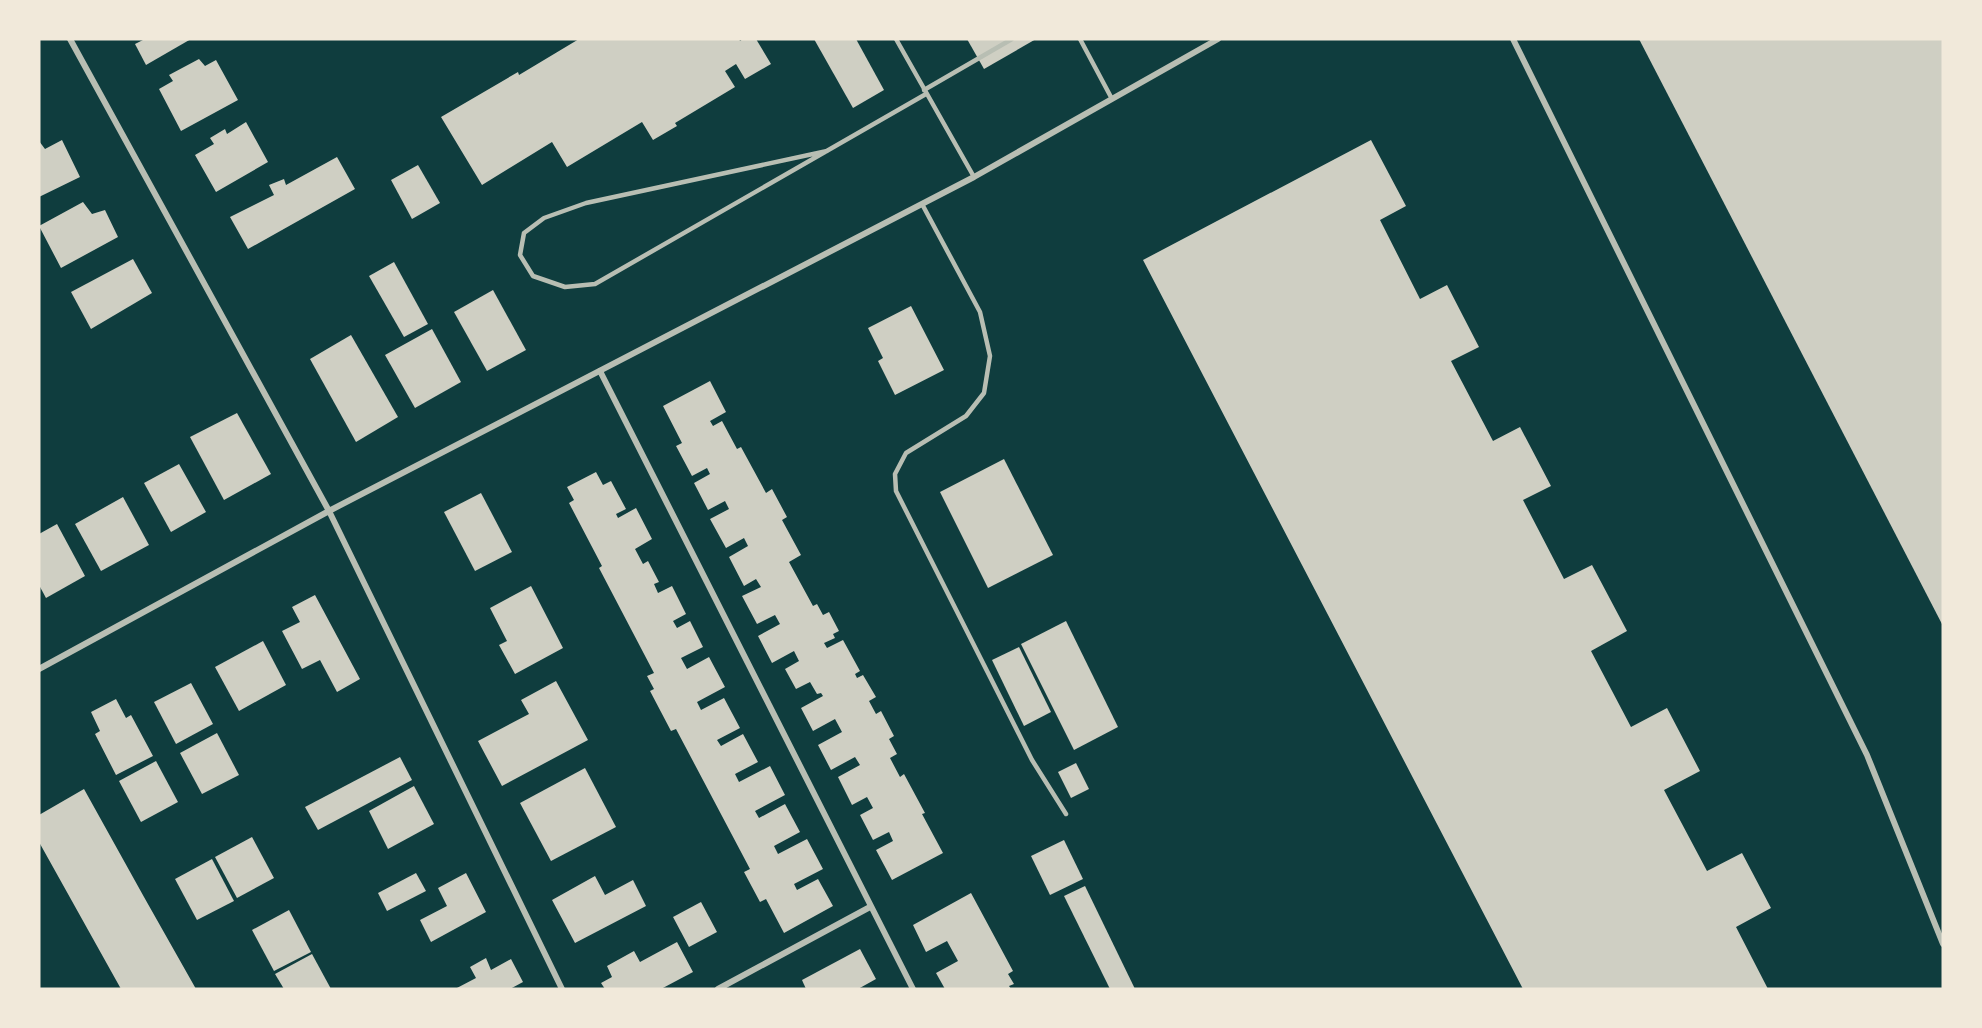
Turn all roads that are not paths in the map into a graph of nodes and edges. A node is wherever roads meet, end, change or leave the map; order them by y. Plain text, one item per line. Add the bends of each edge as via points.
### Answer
1 (70, 39) edge
2 (896, 39) edge
3 (1012, 39) edge
4 (1080, 39) edge
5 (1218, 39) edge
6 (1513, 39) edge
7 (925, 92) junction
8 (1112, 99) junction
9 (827, 151) junction
10 (974, 177) junction
11 (922, 204) junction
12 (600, 371) junction
13 (329, 511) junction
14 (39, 669) edge
15 (1066, 814) dead end
16 (870, 908) junction
17 (1943, 944) edge
18 (562, 989) edge
19 (718, 989) edge
20 (912, 989) edge

1 - 13 street
2 - 7 lane
3 - 7 lane
4 - 8 lane
5 - 8 street
6 - 17 street via 1867,755
7 - 9 lane
7 - 10 lane
8 - 10 street
9 - 9 lane via 595,284 565,287 533,276 520,255 524,233 544,218 586,203
10 - 11 street
11 - 12 street
11 - 15 lane via 980,312 990,356 984,393 966,416 906,453 895,474 896,491 1032,760
12 - 13 street
12 - 16 street
13 - 14 street
13 - 18 street
16 - 19 street
16 - 20 street

